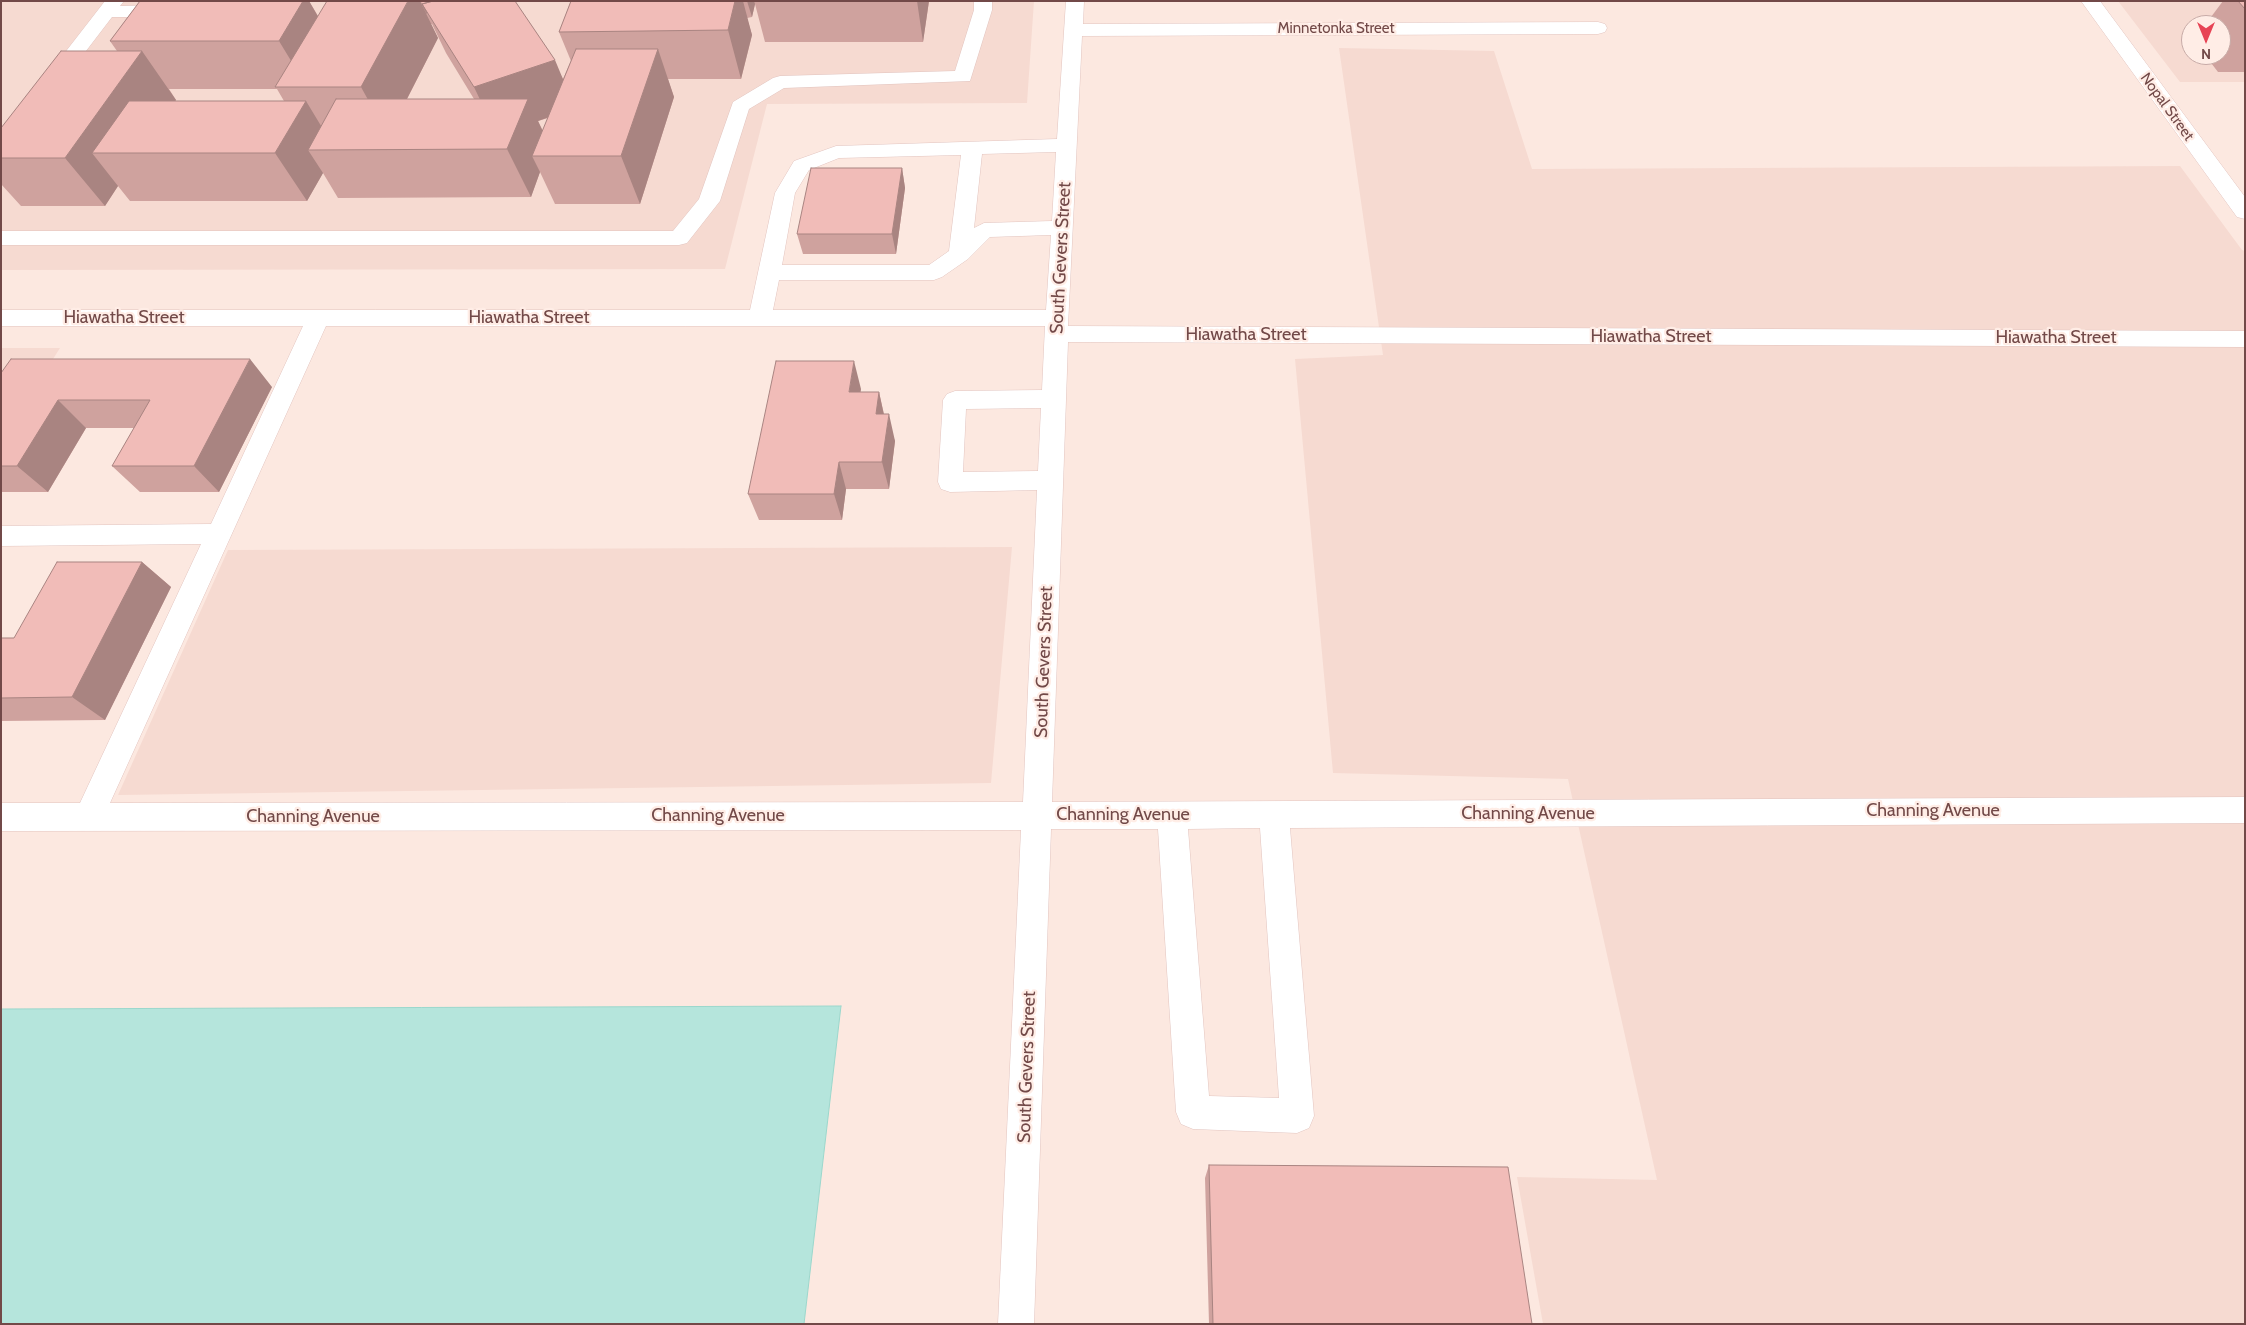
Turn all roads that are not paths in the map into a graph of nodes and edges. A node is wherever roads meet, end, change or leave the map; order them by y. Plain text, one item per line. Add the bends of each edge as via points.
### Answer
1 (1075, 1) edge
2 (2090, 1) edge
3 (111, 6) edge
4 (983, 6) edge
5 (185, 11) edge
6 (1598, 28) dead end
7 (1074, 30) junction
8 (42, 95) edge
9 (1067, 145) junction
10 (972, 148) junction
11 (2245, 212) edge
12 (1062, 228) junction
13 (1, 238) edge
14 (960, 254) junction
15 (769, 273) junction
16 (1, 318) edge
17 (318, 318) junction
18 (760, 318) junction
19 (1057, 326) junction
20 (2245, 339) edge
21 (1055, 399) junction
22 (1051, 480) junction
23 (220, 534) junction
24 (1, 536) edge
25 (2245, 810) edge
26 (1172, 815) junction
27 (1274, 815) junction
28 (1037, 816) junction
29 (1, 817) edge
30 (90, 817) junction
31 (1016, 1324) edge

1 - 7 street, South Gevers Street
2 - 11 street, Nopal Street
3 - 5 street
3 - 8 street
4 - 13 street via 963,77 780,82 740,106 708,201 679,238
6 - 7 street, Minnetonka Street
7 - 9 street, South Gevers Street
9 - 10 street
9 - 12 street, South Gevers Street
10 - 14 street
10 - 15 street via 836,152 801,166 785,193
12 - 14 street via 984,230
12 - 19 street, South Gevers Street
14 - 15 street via 934,272
15 - 18 street
16 - 17 street, Hiawatha Street
17 - 18 street, Hiawatha Street
17 - 23 street
18 - 19 street, Hiawatha Street
19 - 20 street, Hiawatha Street
19 - 21 street, South Gevers Street
21 - 22 street, South Gevers Street
21 - 22 street via 955,400 950,482
22 - 28 street, South Gevers Street
23 - 24 street
23 - 30 street
25 - 27 street, Channing Avenue
26 - 27 street, Channing Avenue
26 - 27 street via 1193,1112 1298,1116
26 - 28 street, Channing Avenue
28 - 30 street, Channing Avenue
28 - 31 street, South Gevers Street
29 - 30 street, Channing Avenue

